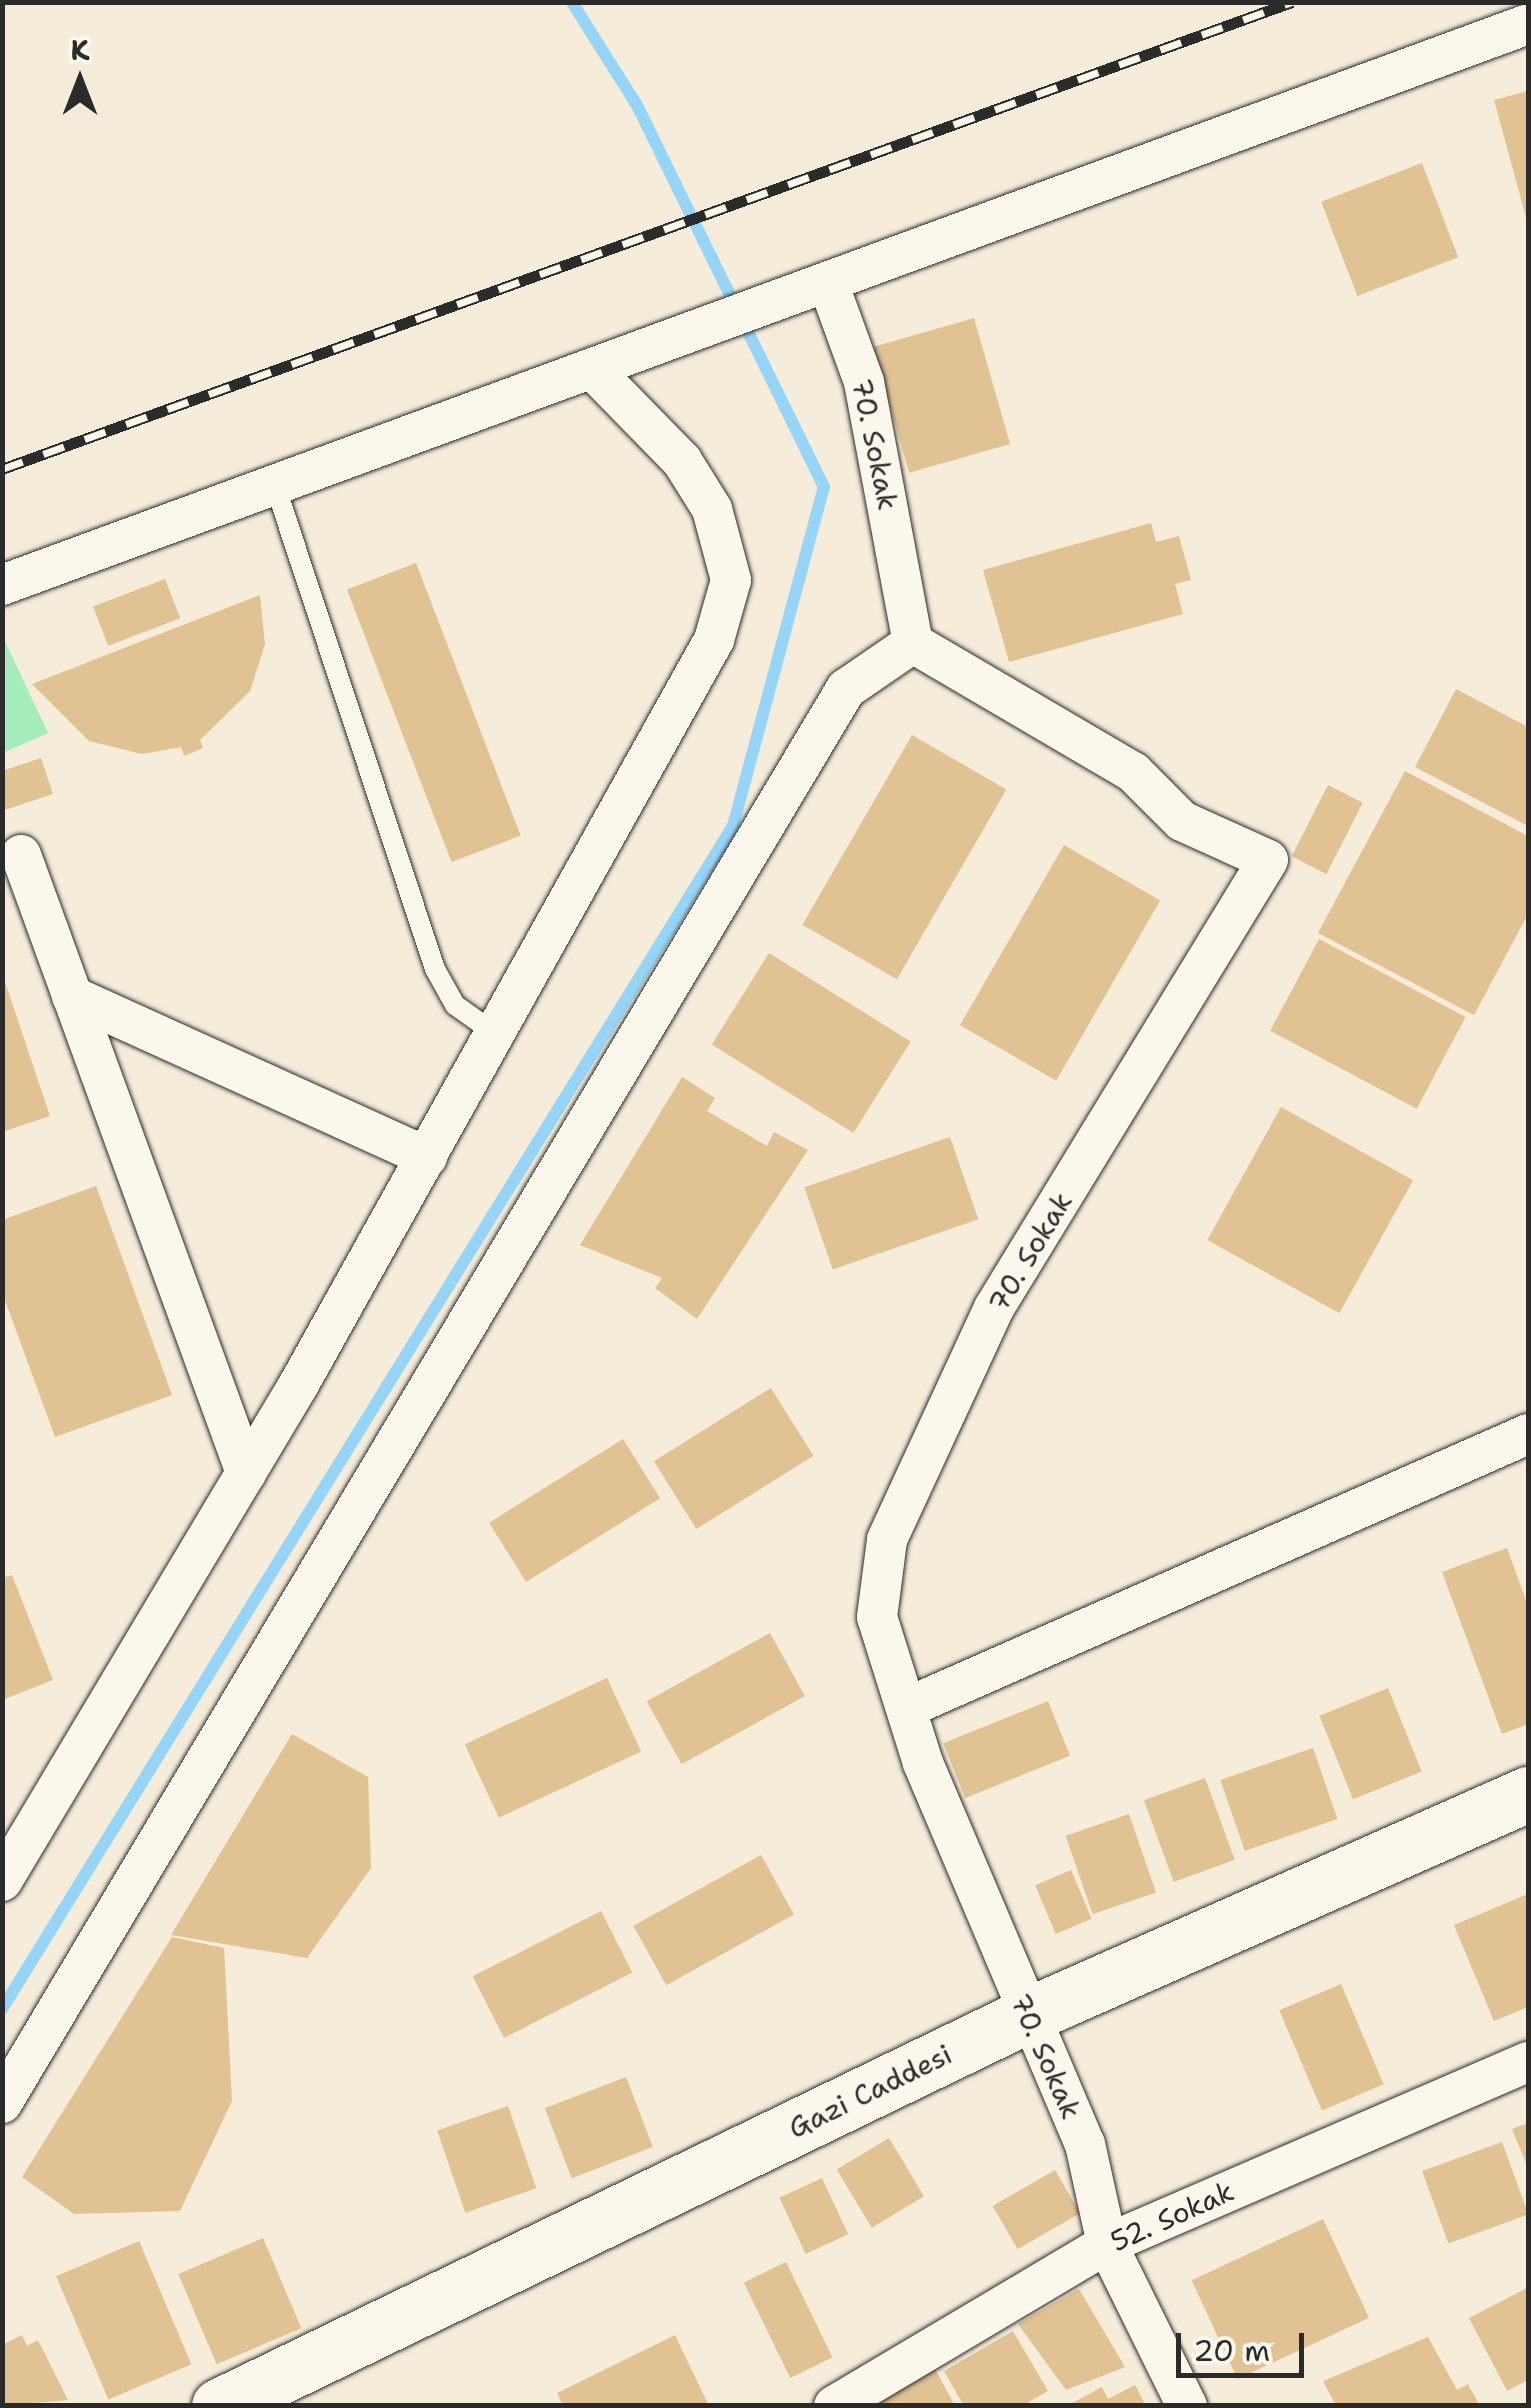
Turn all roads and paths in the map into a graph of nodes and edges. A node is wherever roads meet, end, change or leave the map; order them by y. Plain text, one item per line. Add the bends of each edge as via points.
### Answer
1 (1528, 24) edge
2 (828, 282) junction
3 (595, 372) junction
4 (276, 485) junction
5 (2, 585) edge
6 (913, 643) junction
7 (20, 855) dead end
8 (72, 996) junction
9 (497, 1034) junction
10 (427, 1157) junction
11 (1528, 1434) edge
12 (246, 1473) junction
13 (906, 1708) junction
14 (1528, 1794) edge
15 (2, 1881) edge
16 (1028, 2015) junction
17 (1528, 2062) edge
18 (2, 2103) edge
19 (1108, 2244) junction
20 (218, 2406) edge
21 (834, 2406) edge
22 (1188, 2406) edge

1 - 2 street
2 - 3 street
2 - 6 street, 70. Sokak via 864,382
3 - 4 street
3 - 9 street via 682,461 712,509 731,580 705,658
4 - 5 street
4 - 9 lane via 435,969 456,1005
6 - 13 street, 70. Sokak via 1133,772 1182,820 1268,860 994,1308 888,1540 877,1617
6 - 18 street via 846,689
7 - 8 street
8 - 10 street
8 - 12 street
9 - 10 street
10 - 12 street
11 - 13 street
12 - 15 street
13 - 16 street, 70. Sokak
14 - 16 street, Gazi Caddesi
16 - 19 street, 70. Sokak via 1085,2144
16 - 20 street, Gazi Caddesi
17 - 19 street, 52. Sokak
19 - 21 street, 52. Sokak
19 - 22 street, 70. Sokak

